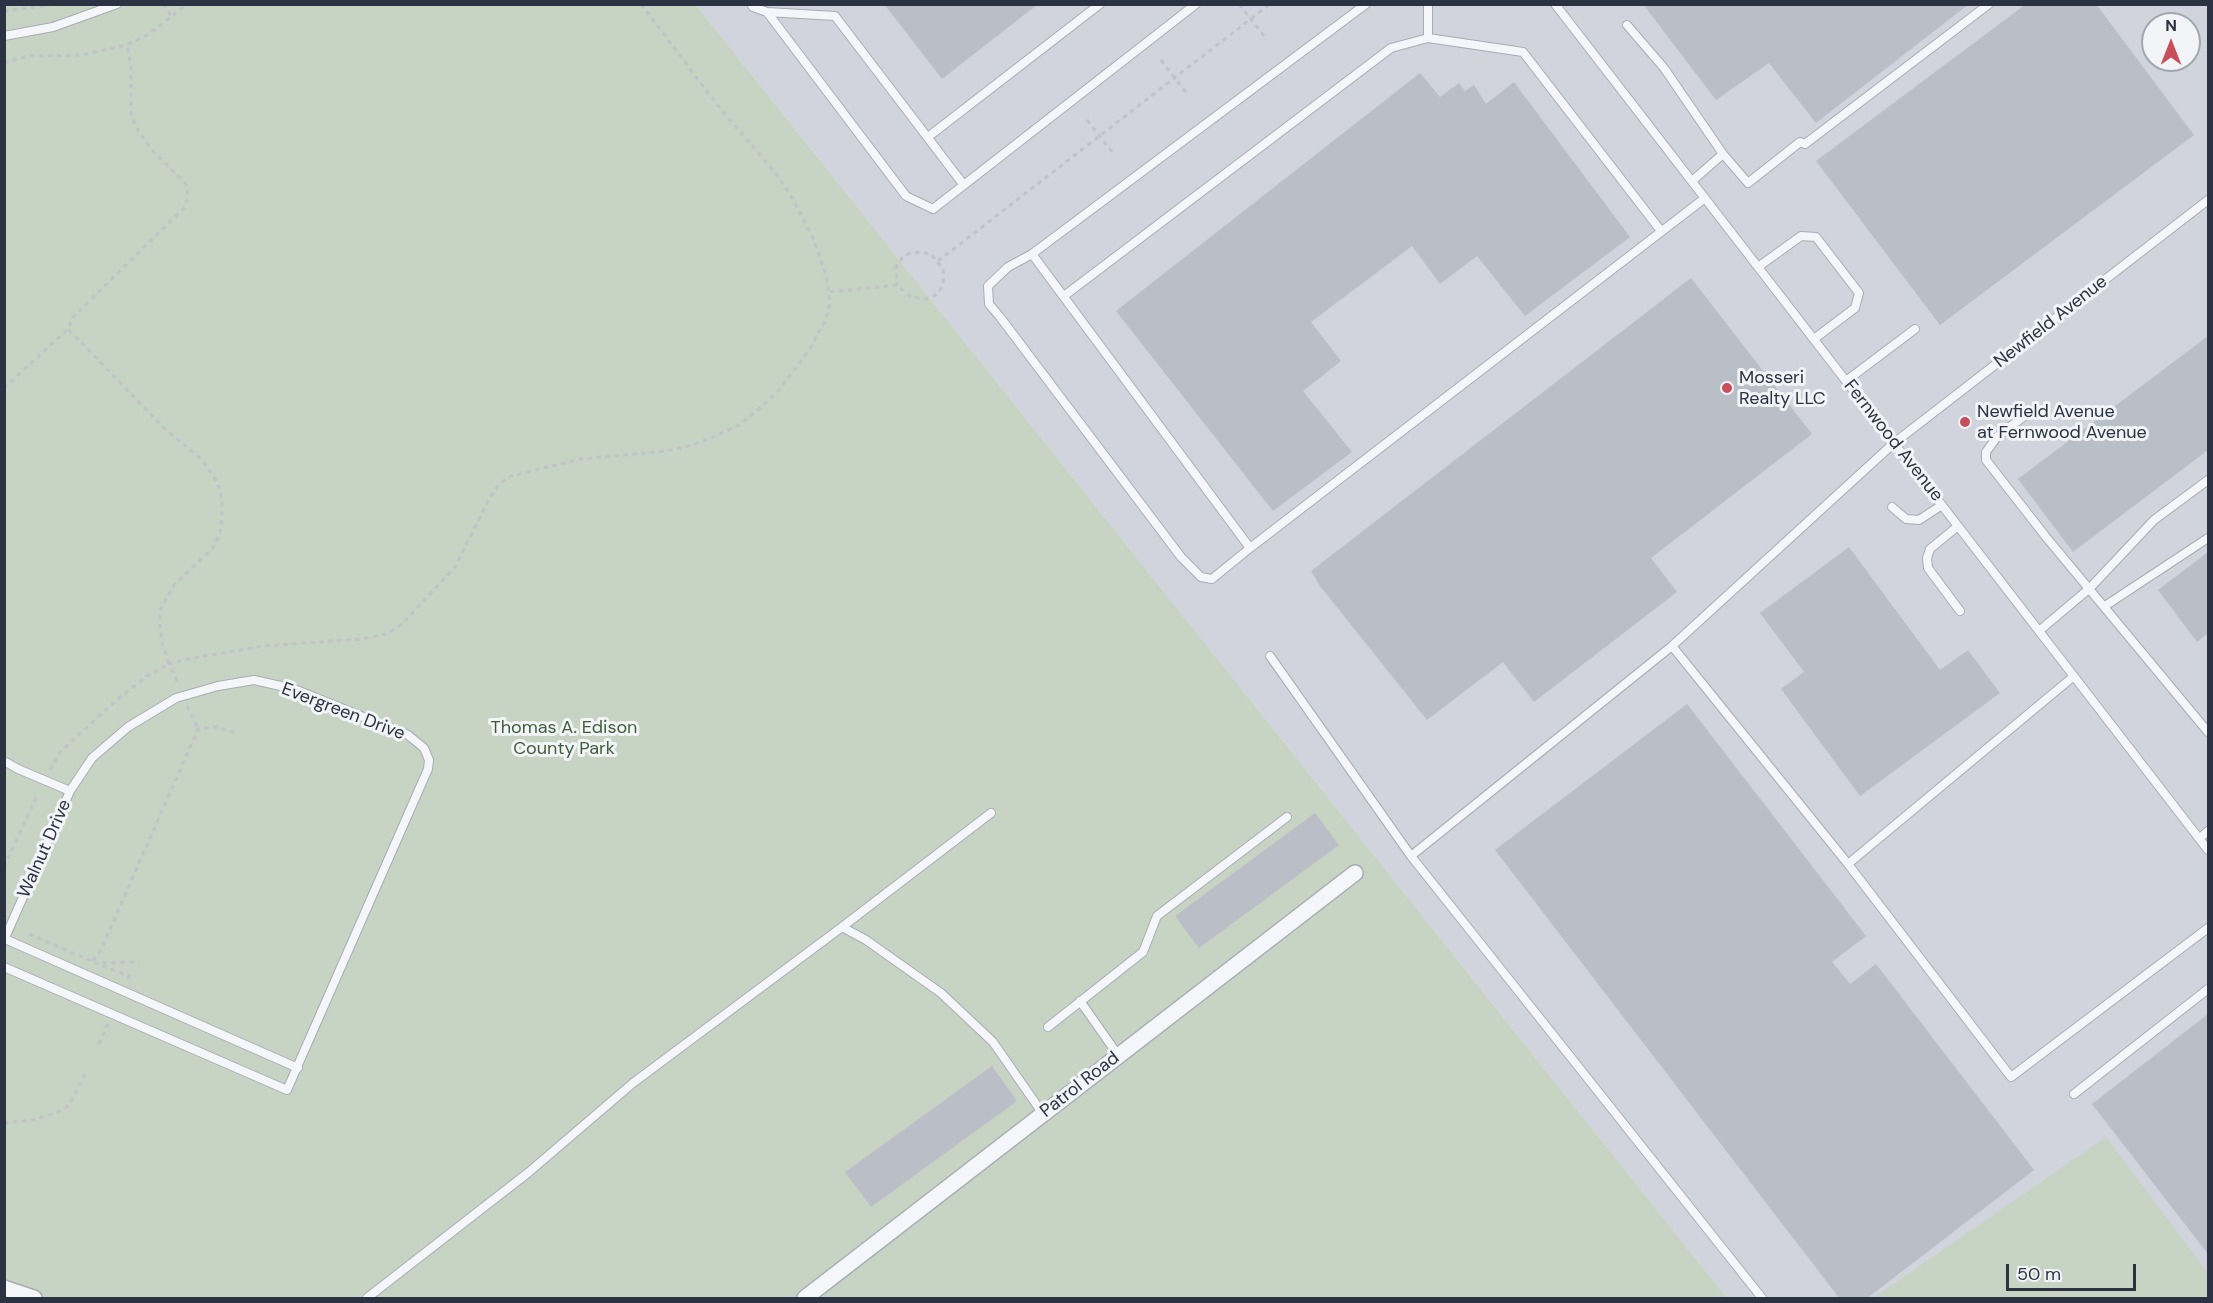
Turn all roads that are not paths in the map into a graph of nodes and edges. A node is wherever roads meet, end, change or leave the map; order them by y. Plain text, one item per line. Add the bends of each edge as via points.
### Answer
1 (117, 4) edge
2 (751, 4) edge
3 (1100, 4) edge
4 (1196, 4) edge
5 (1366, 4) edge
6 (1428, 4) edge
7 (1989, 4) edge
8 (1558, 6) edge
9 (767, 12) junction
10 (1627, 25) dead end
11 (4, 36) edge
12 (1428, 38) junction
13 (928, 137) junction
14 (1723, 154) junction
15 (1692, 181) junction
16 (963, 184) junction
17 (1705, 198) junction
18 (2208, 200) edge
19 (1661, 231) junction
20 (1032, 254) junction
21 (1758, 267) junction
22 (1064, 296) junction
23 (1915, 329) dead end
24 (1814, 339) junction
25 (1846, 381) junction
26 (2032, 410) dead end
27 (1894, 443) junction
28 (2208, 480) edge
29 (1942, 505) junction
30 (1892, 507) dead end
31 (1958, 526) junction
32 (2208, 538) edge
33 (1250, 548) junction
34 (2090, 588) junction
35 (2105, 606) junction
36 (1960, 610) dead end
37 (2039, 631) junction
38 (1672, 646) junction
39 (1270, 656) dead end
40 (2074, 676) junction
41 (2208, 732) edge
42 (4, 762) edge
43 (70, 791) junction
44 (991, 813) dead end
45 (1287, 817) dead end
46 (2208, 831) edge
47 (2200, 838) junction
48 (2208, 850) edge
49 (1411, 856) junction
50 (1848, 864) junction
51 (1355, 873) dead end
52 (842, 927) junction
53 (2208, 928) edge
54 (4, 940) edge
55 (4, 968) edge
56 (2208, 990) edge
57 (1080, 1001) junction
58 (1048, 1027) dead end
59 (1118, 1055) junction
60 (298, 1068) junction
61 (2074, 1095) dead end
62 (1043, 1114) junction
63 (4, 1288) edge
64 (34, 1299) edge
65 (367, 1299) edge
66 (805, 1299) edge
67 (1762, 1299) edge

1 - 11 lane via 53,27
2 - 9 lane
3 - 13 lane
4 - 16 lane
5 - 20 lane
6 - 12 lane
7 - 14 lane via 1748,183
8 - 15 lane, Fernwood Avenue
9 - 13 lane via 835,16
9 - 16 lane via 906,196 933,209
10 - 14 lane via 1664,68
12 - 19 lane via 1523,52
12 - 22 lane via 1391,48
13 - 16 lane
14 - 15 lane
15 - 17 lane, Fernwood Avenue
17 - 19 lane
17 - 21 lane, Fernwood Avenue
18 - 27 lane, Newfield Avenue
19 - 33 lane
20 - 22 lane
20 - 33 lane via 1008,267 988,285 989,304 1181,557 1201,576 1212,579
21 - 24 lane, Fernwood Avenue
21 - 24 lane via 1801,236 1816,237 1859,293 1855,308
22 - 33 lane
23 - 25 lane
24 - 25 lane, Fernwood Avenue
25 - 27 lane, Fernwood Avenue
26 - 34 lane via 1997,437 1986,452 1986,460
27 - 29 lane, Fernwood Avenue
27 - 38 lane, Newfield Avenue
28 - 34 lane via 2154,520
29 - 30 lane via 1919,520 1906,519
29 - 31 lane, Fernwood Avenue
31 - 36 lane via 1930,549 1927,558 1928,568
31 - 37 lane, Fernwood Avenue
32 - 35 lane
34 - 35 lane
34 - 37 lane
35 - 41 lane
37 - 40 lane, Fernwood Avenue
38 - 49 lane, Newfield Avenue
38 - 50 lane
39 - 49 lane
40 - 47 lane, Fernwood Avenue
40 - 50 lane
42 - 43 lane
43 - 54 lane, Walnut Drive
43 - 60 lane, Evergreen Drive via 92,758 128,727 176,698 254,680 294,689 408,735 424,748 428,769
44 - 52 lane
45 - 57 lane via 1157,916 1143,952
46 - 47 lane
47 - 48 lane, Fernwood Avenue
49 - 67 lane
50 - 53 lane via 2011,1077
51 - 59 street, Patrol Road
52 - 62 lane via 949,1001 993,1042
52 - 65 lane via 633,1083 529,1172
54 - 60 lane
55 - 60 lane, Evergreen Drive via 287,1090
56 - 61 lane
57 - 58 lane
57 - 59 lane
59 - 62 street, Patrol Road
62 - 66 street, Patrol Road
63 - 64 street

